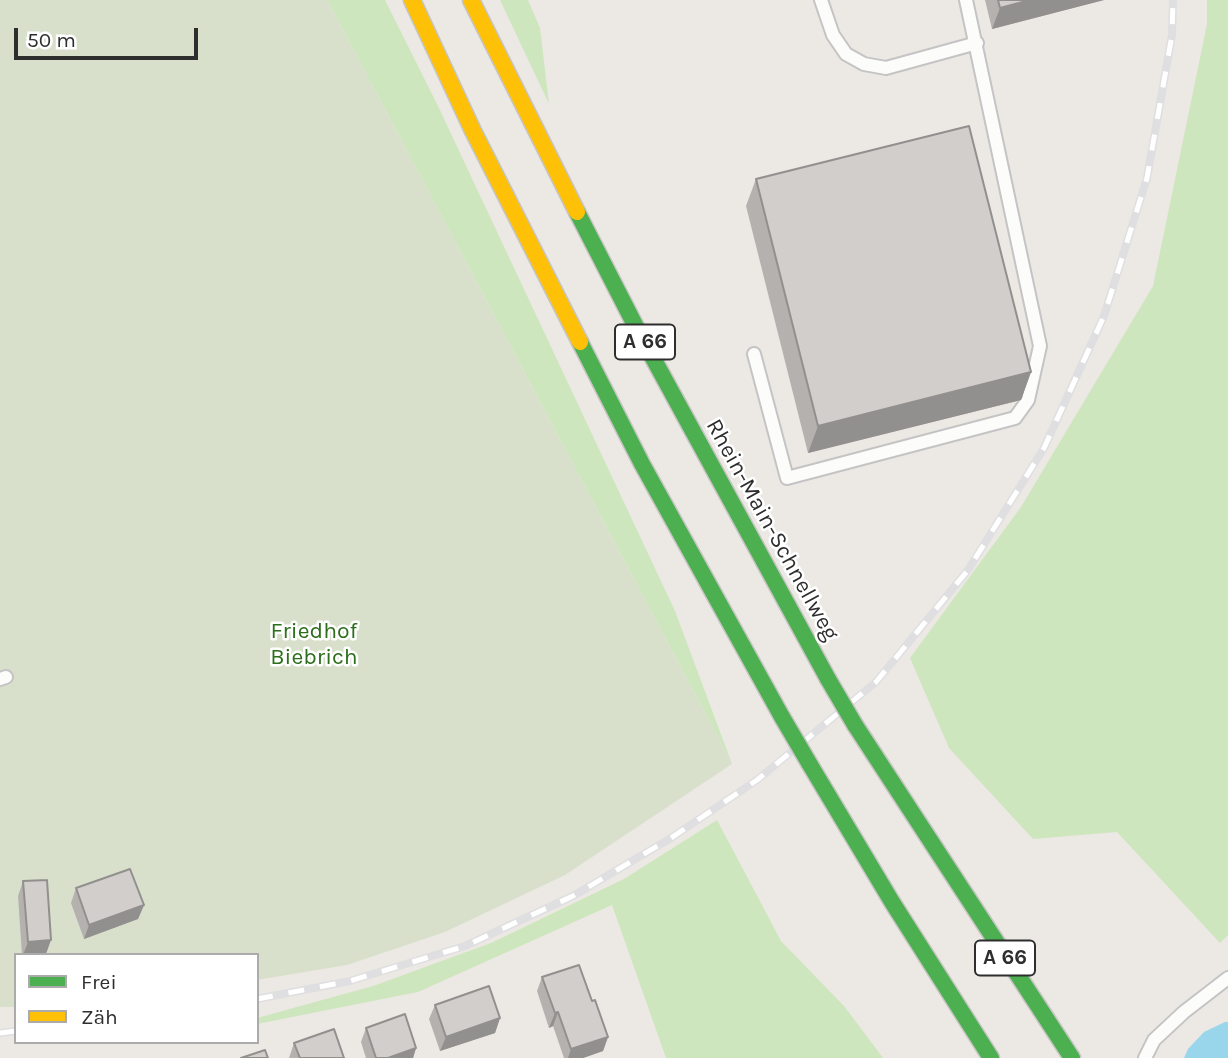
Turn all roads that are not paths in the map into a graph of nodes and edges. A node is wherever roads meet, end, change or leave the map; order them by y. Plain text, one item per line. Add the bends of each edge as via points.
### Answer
1 (412, 0) edge
2 (471, 0) edge
3 (821, 0) edge
4 (966, 0) edge
5 (977, 43) junction
6 (754, 354) dead end
7 (1228, 978) edge
8 (991, 1058) edge
9 (1072, 1058) edge
10 (1145, 1058) edge

1 - 8 highway, A 66, bridge via 473,131 642,464 782,717
2 - 9 highway, Rhein-Main-Schnellweg / A 66, bridge via 635,325 828,679
3 - 5 lane via 833,35 846,54 863,64 886,68
4 - 5 lane
5 - 6 lane via 1040,346 1028,400 1015,418 787,478
7 - 10 lane via 1153,1040

